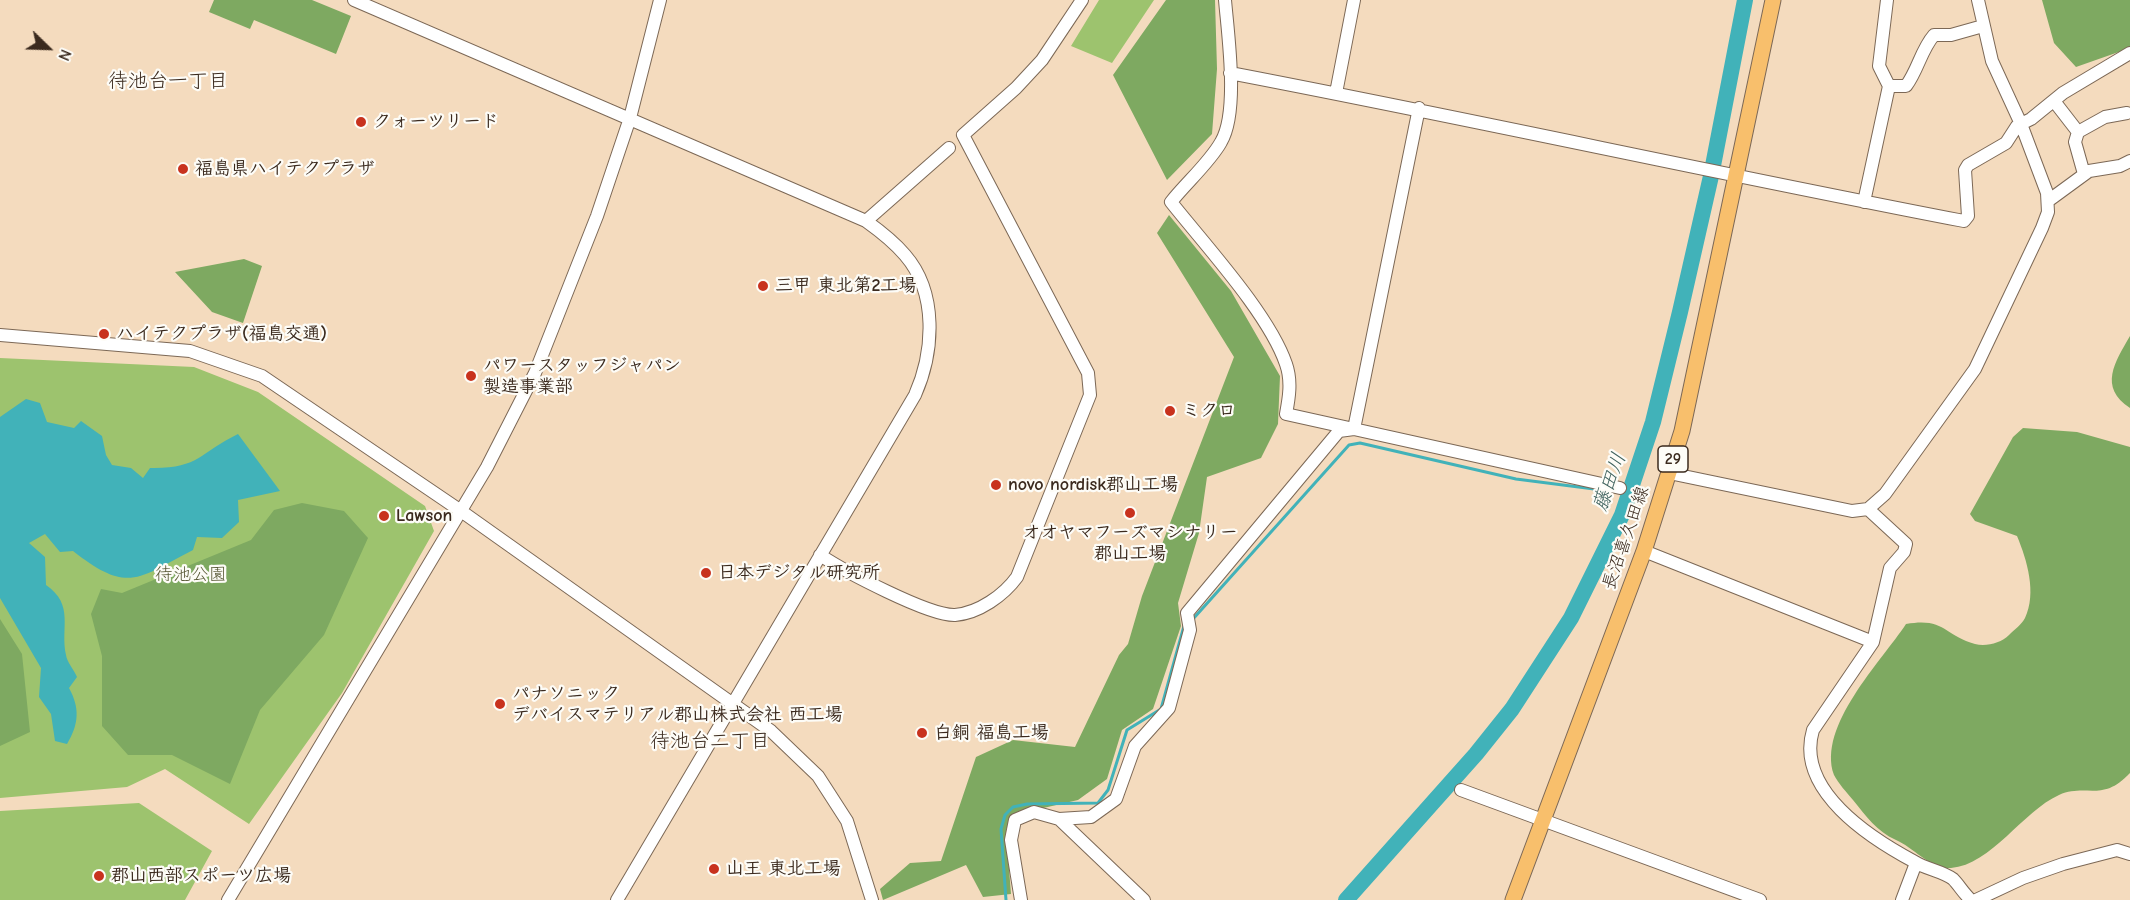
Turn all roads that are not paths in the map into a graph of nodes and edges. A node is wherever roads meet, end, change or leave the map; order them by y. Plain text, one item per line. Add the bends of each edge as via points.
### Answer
1 (354, 0) edge
2 (660, 0) edge
3 (1082, 0) edge
4 (1225, 0) edge
5 (1354, 0) edge
6 (1773, 0) edge
7 (1887, 0) edge
8 (1978, 0) edge
9 (1983, 27) junction
10 (2130, 53) edge
11 (1230, 74) junction
12 (1889, 86) junction
13 (1336, 93) junction
14 (2054, 101) junction
15 (1419, 108) junction
16 (2127, 113) dead end
17 (630, 118) junction
18 (2021, 124) junction
19 (2078, 132) junction
20 (949, 148) dead end
21 (2130, 161) edge
22 (2084, 174) junction
23 (1733, 175) junction
24 (2048, 201) junction
25 (1864, 202) junction
26 (866, 221) junction
27 (0, 335) edge
28 (1354, 429) junction
29 (1669, 473) junction
30 (1620, 488) dead end
31 (1868, 509) junction
32 (461, 511) junction
33 (1644, 550) junction
34 (820, 555) junction
35 (1873, 642) junction
36 (732, 705) junction
37 (1461, 790) dead end
38 (1059, 819) junction
39 (1543, 819) junction
40 (2130, 854) edge
41 (1916, 863) junction
42 (228, 900) edge
43 (616, 900) edge
44 (872, 900) edge
45 (1021, 900) edge
46 (1144, 900) edge
47 (1513, 900) edge
48 (1760, 900) edge
49 (1902, 900) edge
50 (1971, 900) edge
51 (1977, 900) edge

1 - 17 street
2 - 17 street
3 - 34 street via 1042,60 963,135 1088,373 1090,394 1017,577 985,605 967,613 941,614 846,572
4 - 11 street
5 - 13 street
6 - 23 main road, 長沼喜久田線 / 29
7 - 12 street via 1879,66
8 - 9 street
9 - 12 street via 1934,35 1906,86
9 - 18 street via 1992,61
10 - 14 street
11 - 13 street
11 - 28 street via 1228,125 1221,142 1172,202 1274,336 1287,366 1290,388 1286,414
12 - 25 street
13 - 15 street
14 - 18 street
14 - 19 street
15 - 23 street
15 - 28 street
16 - 19 street via 2105,117
17 - 26 street
17 - 32 street via 574,281 535,373
18 - 24 street
18 - 25 street via 2006,143 1965,170 1968,216 1964,221
19 - 22 street via 2074,141
20 - 26 street
21 - 22 street
22 - 24 street
23 - 25 street
23 - 29 main road, 長沼喜久田線 / 29 via 1690,398
24 - 31 street via 2042,228 1975,369 1885,494
26 - 34 street via 906,256 918,277 930,322 930,346 926,372 915,395
27 - 32 street via 190,351 216,358 262,376
28 - 30 street
28 - 38 street via 1339,431 1187,613 1190,630 1169,708 1135,746 1116,799 1091,817
29 - 31 street via 1852,511
29 - 33 main road, 長沼喜久田線 / 29
31 - 35 street via 1906,544 1890,568
32 - 36 street
32 - 42 street
33 - 35 street
33 - 39 main road, 長沼喜久田線 / 29
34 - 36 street
35 - 41 street via 1813,730 1812,762 1825,792 1842,811
36 - 43 street
36 - 44 street via 771,731 818,776 847,821
37 - 39 street
38 - 45 street via 1034,812 1015,820 1011,840
38 - 46 street
39 - 47 main road, 長沼喜久田線 / 29
39 - 48 street
40 - 51 street via 2117,850 2063,864
41 - 49 street
41 - 50 street via 1953,879

